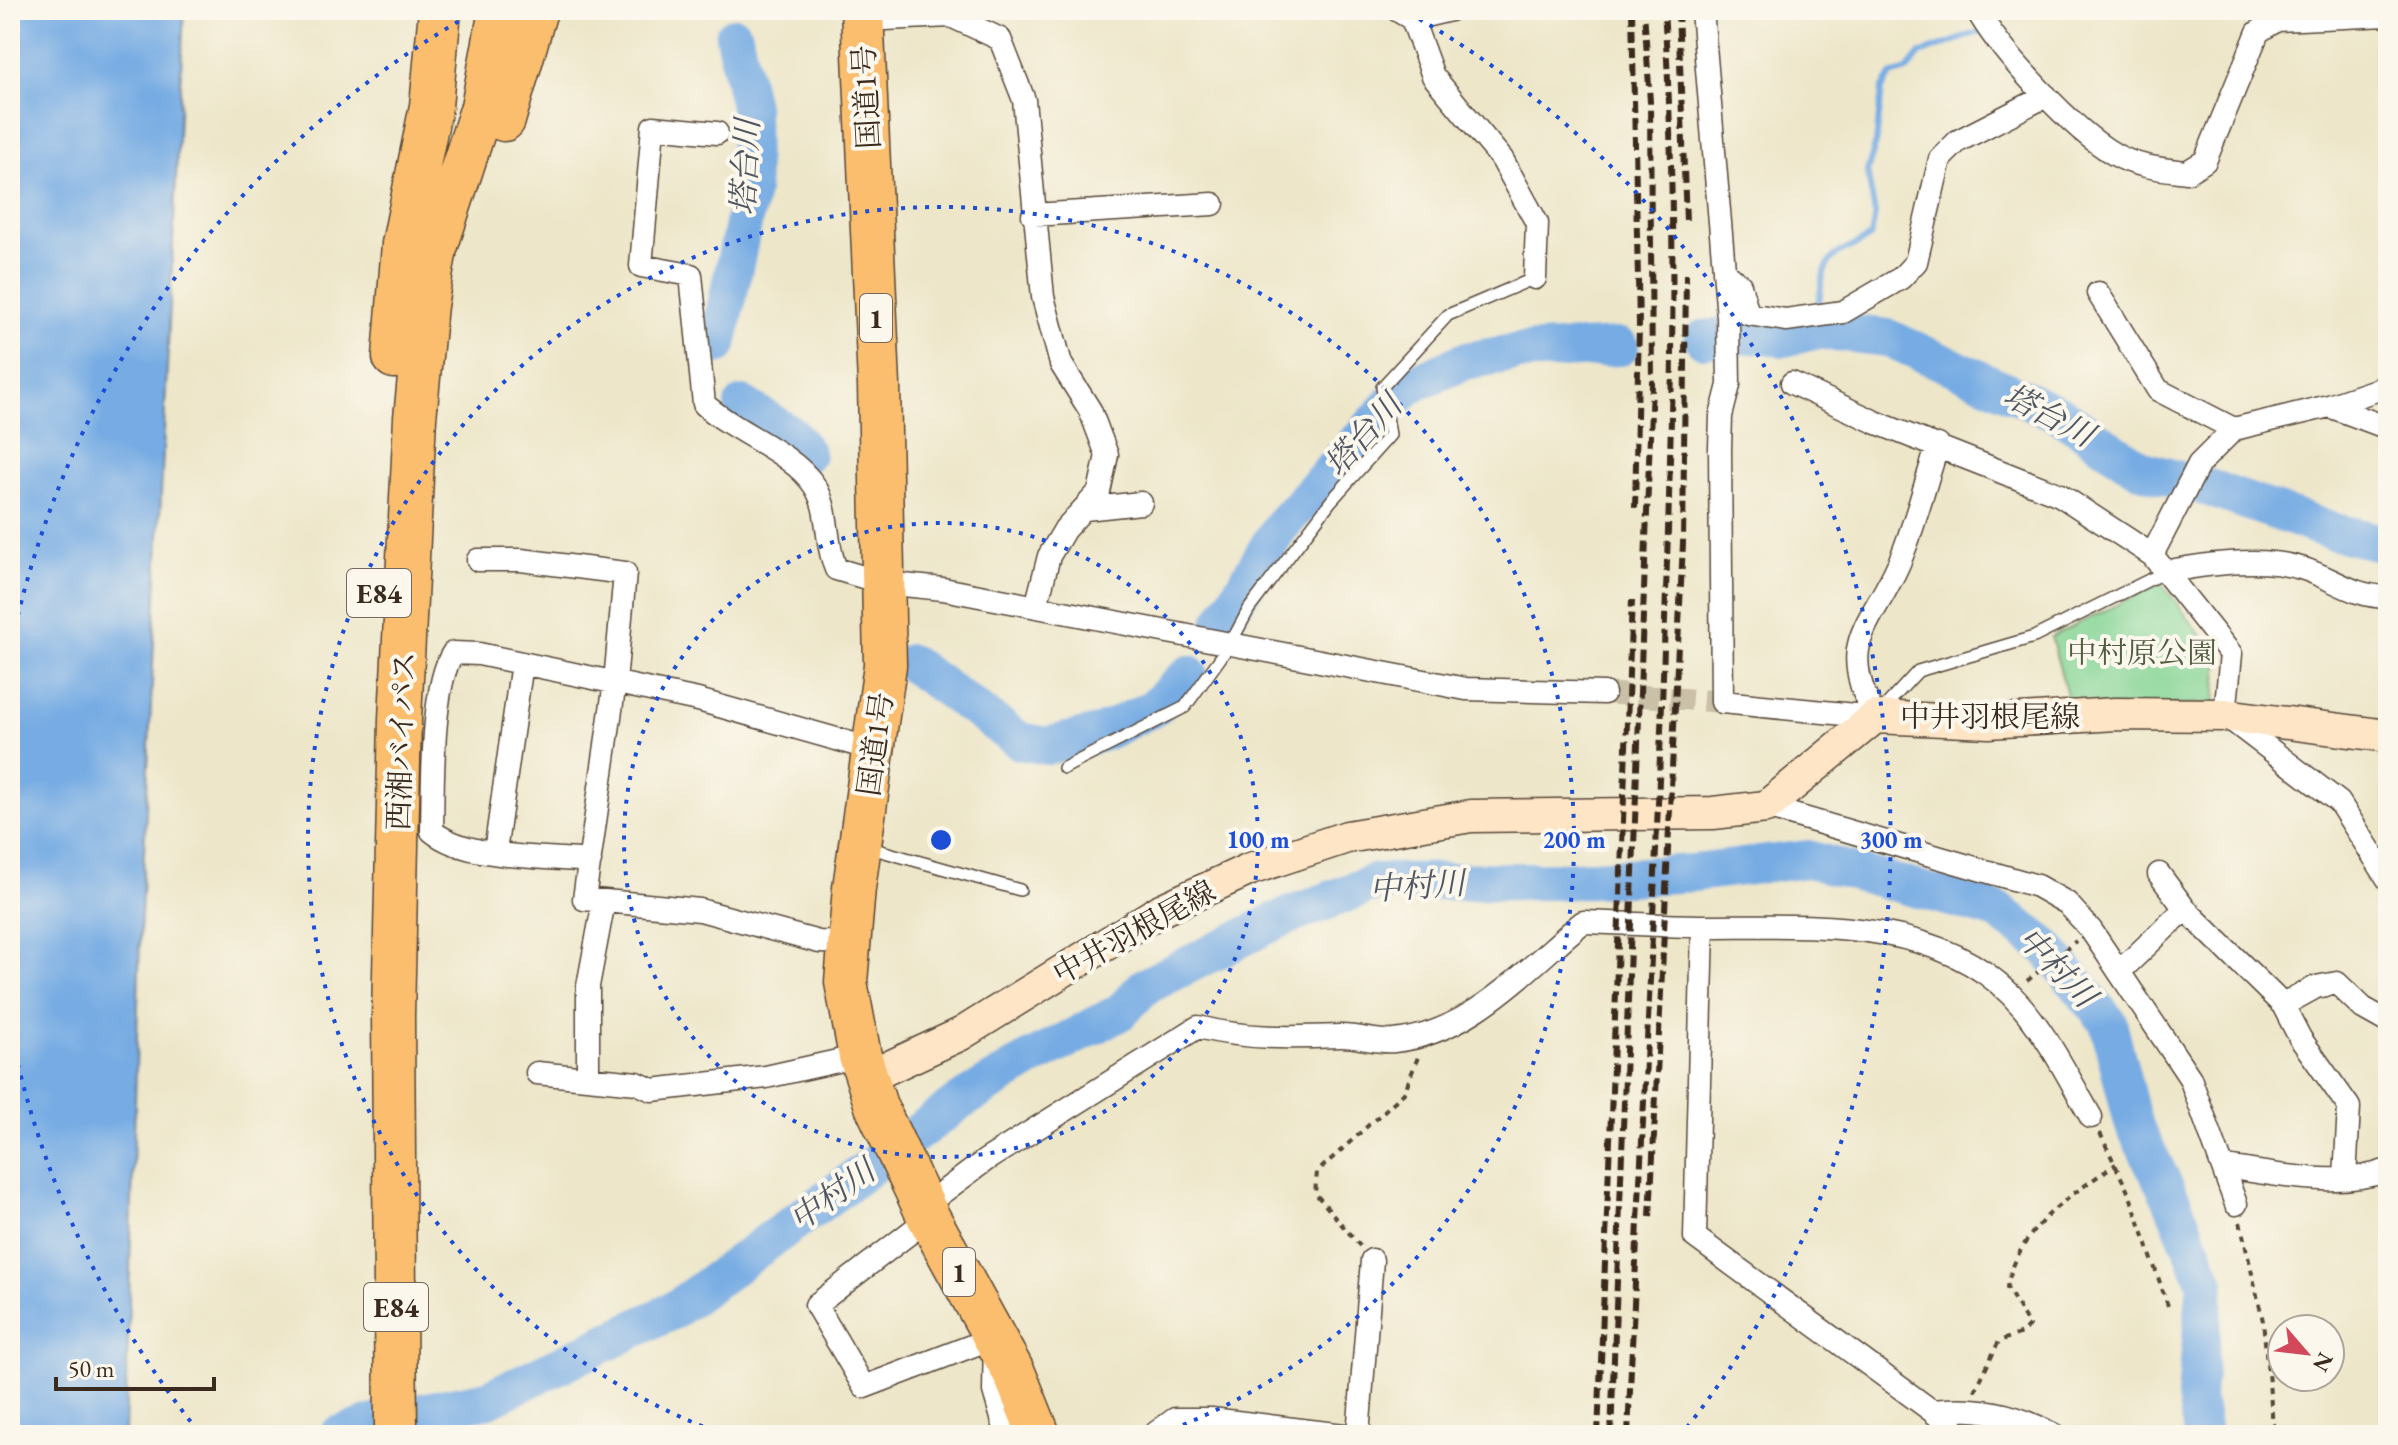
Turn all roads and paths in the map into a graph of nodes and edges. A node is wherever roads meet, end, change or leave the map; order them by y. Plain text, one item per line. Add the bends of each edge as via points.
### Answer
1 (440, 10) edge
2 (500, 10) edge
3 (536, 10) edge
4 (1450, 10) edge
5 (1702, 10) edge
6 (1977, 10) edge
7 (863, 15) edge
8 (1404, 15) edge
9 (2388, 15) edge
10 (2046, 96) junction
11 (717, 133) dead end
12 (1213, 204) dead end
13 (1033, 215) junction
14 (1724, 272) junction
15 (1535, 278) joint
16 (2098, 293) dead end
17 (1792, 383) dead end
18 (2388, 386) edge
19 (2329, 406) junction
20 (2388, 428) edge
21 (2234, 429) junction
22 (1938, 445) junction
23 (1141, 503) dead end
24 (1085, 509) junction
25 (478, 560) dead end
26 (2158, 564) junction
27 (867, 579) junction
28 (2388, 597) edge
29 (1036, 607) junction
30 (1229, 646) junction
31 (404, 655) junction
32 (522, 663) junction
33 (615, 682) junction
34 (1604, 693) tunnel mouth
35 (2225, 715) junction
36 (1875, 717) junction
37 (2388, 736) edge
38 (875, 750) junction
39 (1064, 768) dead end
40 (1766, 807) junction
41 (860, 846) junction
42 (495, 852) junction
43 (590, 861) junction
44 (2159, 874) dead end
45 (2388, 879) edge
46 (1020, 890) dead end
47 (604, 901) junction
48 (2185, 909) junction
49 (1703, 926) junction
50 (2091, 930) junction
51 (847, 943) junction
52 (2119, 972) junction
53 (2010, 994) junction
54 (2283, 1005) junction
55 (2388, 1022) edge
56 (1427, 1036) junction
57 (537, 1073) dead end
58 (588, 1078) junction
59 (868, 1080) junction
60 (2091, 1117) joint
61 (2116, 1164) junction
62 (2225, 1167) junction
63 (2388, 1170) edge
64 (2345, 1178) junction
65 (381, 1179) junction
66 (2236, 1204) joint
67 (926, 1212) junction
68 (1372, 1260) joint
69 (2168, 1306) dead end
70 (995, 1337) junction
71 (1967, 1407) junction
72 (1932, 1411) junction
73 (368, 1435) edge
74 (396, 1435) edge
75 (1007, 1435) edge
76 (1039, 1435) edge
77 (1153, 1435) edge
78 (1344, 1435) edge
79 (1358, 1435) edge
80 (1956, 1435) edge
81 (2054, 1435) edge
82 (2274, 1435) edge

1 - 65 highway, 西湘バイパス / E84 via 431,106 399,281 372,727 366,1043
2 - 31 highway, 西湘バイパス / E84 via 482,107 444,219 431,277 415,418
3 - 31 highway via 515,93 464,232 441,327
4 - 8 street
5 - 14 street
6 - 10 street via 1987,29
7 - 13 street via 951,16 1000,39 1024,100
7 - 27 highway, 国道1号 / 1 via 879,385
8 - 15 street via 1433,76 1502,159 1537,223
9 - 10 street via 2277,20 2258,32 2205,161 2187,172 2148,167 2115,155
10 - 14 street via 1958,141 1940,159 1916,262 1901,278 1843,312 1786,320 1748,314 1740,285
11 - 27 street via 653,127 641,266 691,275 704,404 798,468 815,486 827,517 828,550 836,569
12 - 13 street
13 - 24 street via 1043,297 1061,364 1090,410 1107,455 1105,478
14 - 36 street via 1729,366 1720,448 1722,702
15 - 30 lane via 1448,315 1382,387 1390,435 1331,501 1249,609
16 - 21 street via 2158,390
17 - 22 street
18 - 19 street
19 - 20 street
19 - 21 street
21 - 26 street via 2199,464
22 - 26 street via 2060,495
22 - 36 street via 1899,563 1857,639 1860,689
23 - 24 street
24 - 29 street via 1049,556
25 - 33 street via 625,573
26 - 28 street via 2219,561 2300,568 2344,590
26 - 35 street via 2231,654
26 - 36 lane via 2034,637 1918,671
27 - 29 street
27 - 38 highway, 国道1号 / 1 via 886,646
29 - 30 street
30 - 34 street via 1466,689
30 - 39 lane via 1185,707
31 - 65 highway, 西湘バイパス / E84
32 - 33 street
32 - 42 street
32 - 42 street via 453,653 444,666 433,762 432,831 448,844
33 - 38 street
33 - 43 street
35 - 36 main road, 中井羽根尾線 via 2115,714 1989,722
35 - 37 main road, 中井羽根尾線
35 - 45 street via 2339,802
36 - 40 main road, 中井羽根尾線
38 - 41 highway, 国道1号 / 1
40 - 50 street via 2037,886 2067,903
40 - 59 main road, 中井羽根尾線 via 1713,813 1471,816 1347,837 1250,869 1161,910 961,1034
41 - 46 lane
41 - 51 highway, 国道1号 / 1
42 - 43 street
43 - 47 street via 584,899
44 - 48 street
47 - 51 street via 700,910 819,942
47 - 58 street via 588,986
48 - 52 street
48 - 54 street
49 - 53 street via 1909,938 1952,955
49 - 56 street via 1583,922 1461,1021
49 - 72 street via 1695,1237
50 - 52 street
50 - 53 path
51 - 59 highway, 国道1号 / 1 via 846,982
52 - 62 street via 2190,1078
53 - 60 street via 2040,1030
54 - 55 street via 2316,987 2337,983 2363,1008
54 - 64 street via 2349,1107
56 - 67 street via 1390,1042 1351,1035 1255,1037 1198,1027 986,1160
56 - 68 path via 1404,1093 1317,1172 1315,1193
57 - 58 street
58 - 59 street via 637,1083 652,1090 766,1077
59 - 67 highway, 国道1号 / 1
60 - 61 path
61 - 69 path
61 - 71 path via 2032,1229 2007,1287 2029,1326 1999,1341
62 - 64 street
62 - 66 street
63 - 64 street via 2368,1178
65 - 73 highway, 西湘バイパス / E84
65 - 74 highway, 西湘バイパス / E84
66 - 82 path via 2263,1321
67 - 70 highway, 国道1号 / 1
67 - 70 street via 816,1305 864,1387
68 - 79 street
70 - 75 street via 994,1391
70 - 76 highway, 国道1号 / 1
71 - 72 street
71 - 81 street via 2000,1412
72 - 80 street
77 - 78 street via 1175,1419 1199,1419

